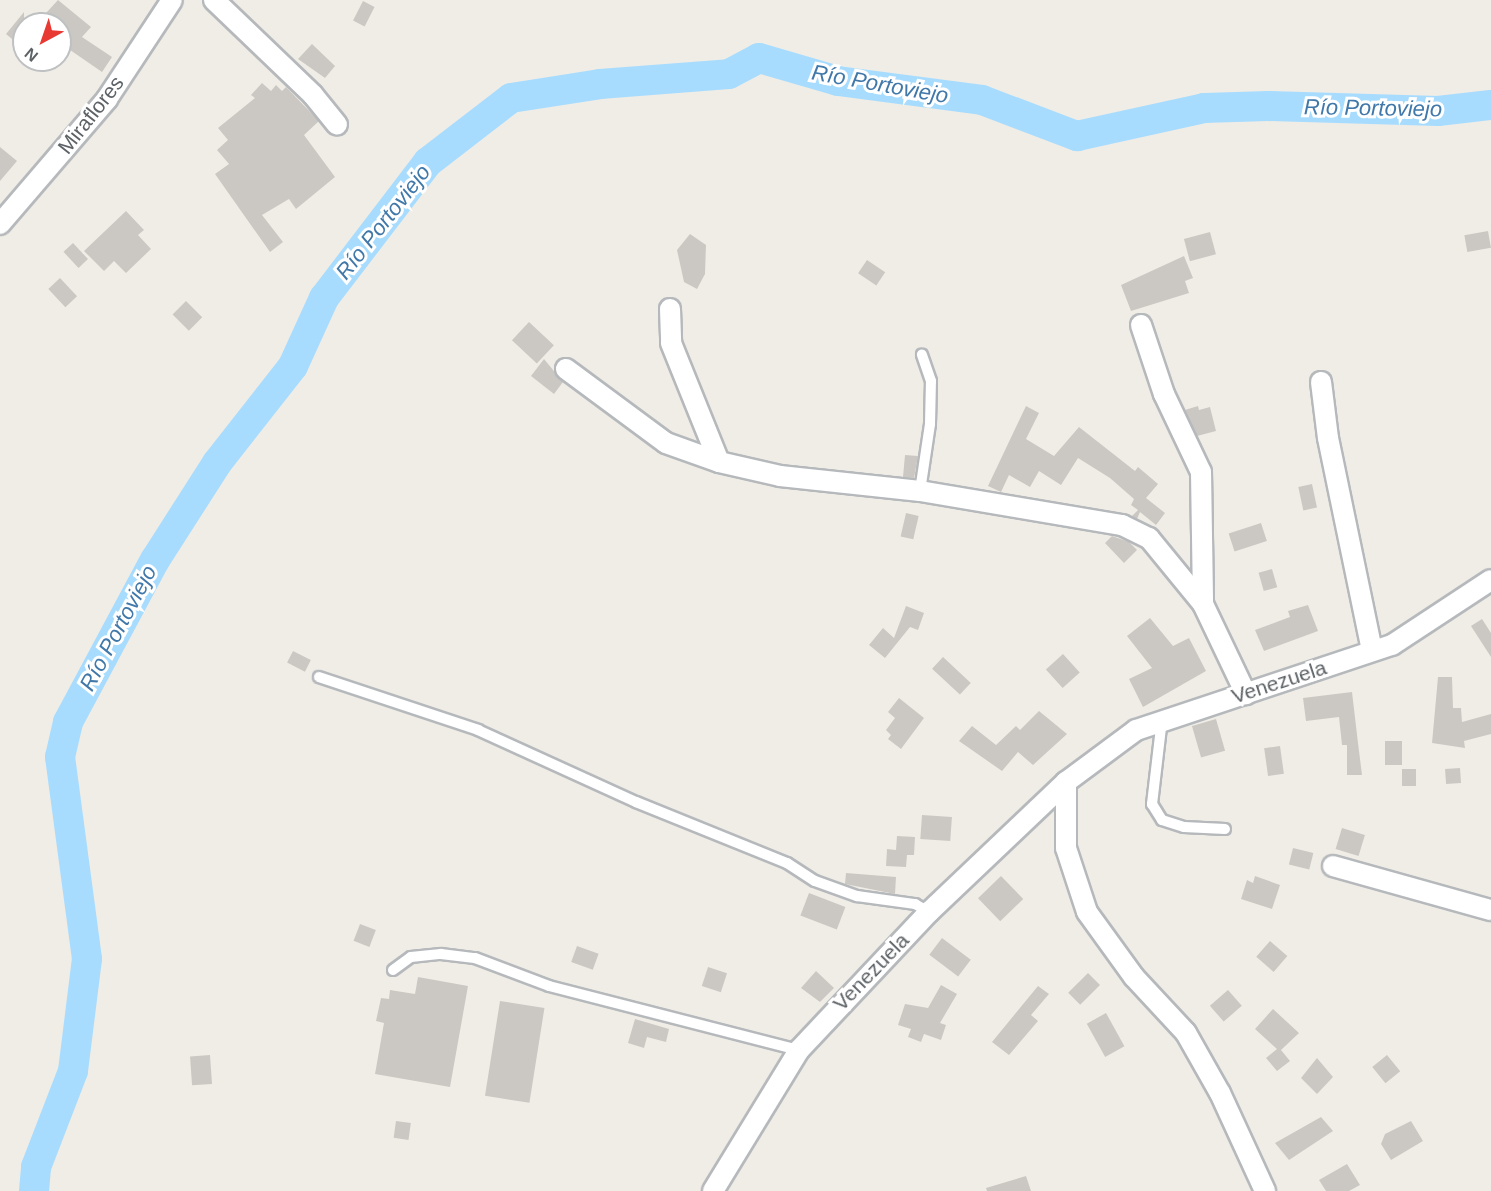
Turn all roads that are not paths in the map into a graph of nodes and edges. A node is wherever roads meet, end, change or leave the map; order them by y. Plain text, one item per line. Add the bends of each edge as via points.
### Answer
1 (172, 0) edge
2 (214, 0) edge
3 (337, 125) dead end
4 (0, 224) edge
5 (670, 309) dead end
6 (1141, 325) dead end
7 (922, 355) dead end
8 (566, 369) dead end
9 (1321, 382) dead end
10 (719, 462) junction
11 (920, 491) junction
12 (1491, 579) edge
13 (1203, 604) junction
14 (1372, 650) junction
15 (319, 677) dead end
16 (1246, 694) junction
17 (1162, 718) junction
18 (1066, 782) junction
19 (1225, 829) dead end
20 (1333, 866) dead end
21 (1491, 910) edge
22 (929, 912) junction
23 (393, 970) dead end
24 (799, 1050) junction
25 (713, 1191) edge
26 (1265, 1191) edge

1 - 4 street, Miraflores via 107,99
2 - 3 street via 313,95
5 - 10 street via 671,343
6 - 13 street via 1164,394 1201,472
7 - 11 lane via 931,381 930,424
8 - 10 street via 666,443
9 - 14 street via 1328,438
10 - 11 street via 780,476
11 - 13 street via 1122,525 1149,538
12 - 14 street, Venezuela via 1392,645
13 - 16 street
14 - 16 street, Venezuela
15 - 22 lane via 478,730 636,802 787,863 815,881 858,896 915,904
16 - 17 street, Venezuela
17 - 18 street, Venezuela via 1136,730
17 - 19 lane via 1152,804 1162,820 1184,827
18 - 22 street, Venezuela
18 - 26 street via 1066,848 1087,912 1134,977 1186,1033 1220,1093
20 - 21 street
22 - 24 street, Venezuela
23 - 24 lane via 411,957 441,954 476,958 549,986
24 - 25 street, Venezuela

